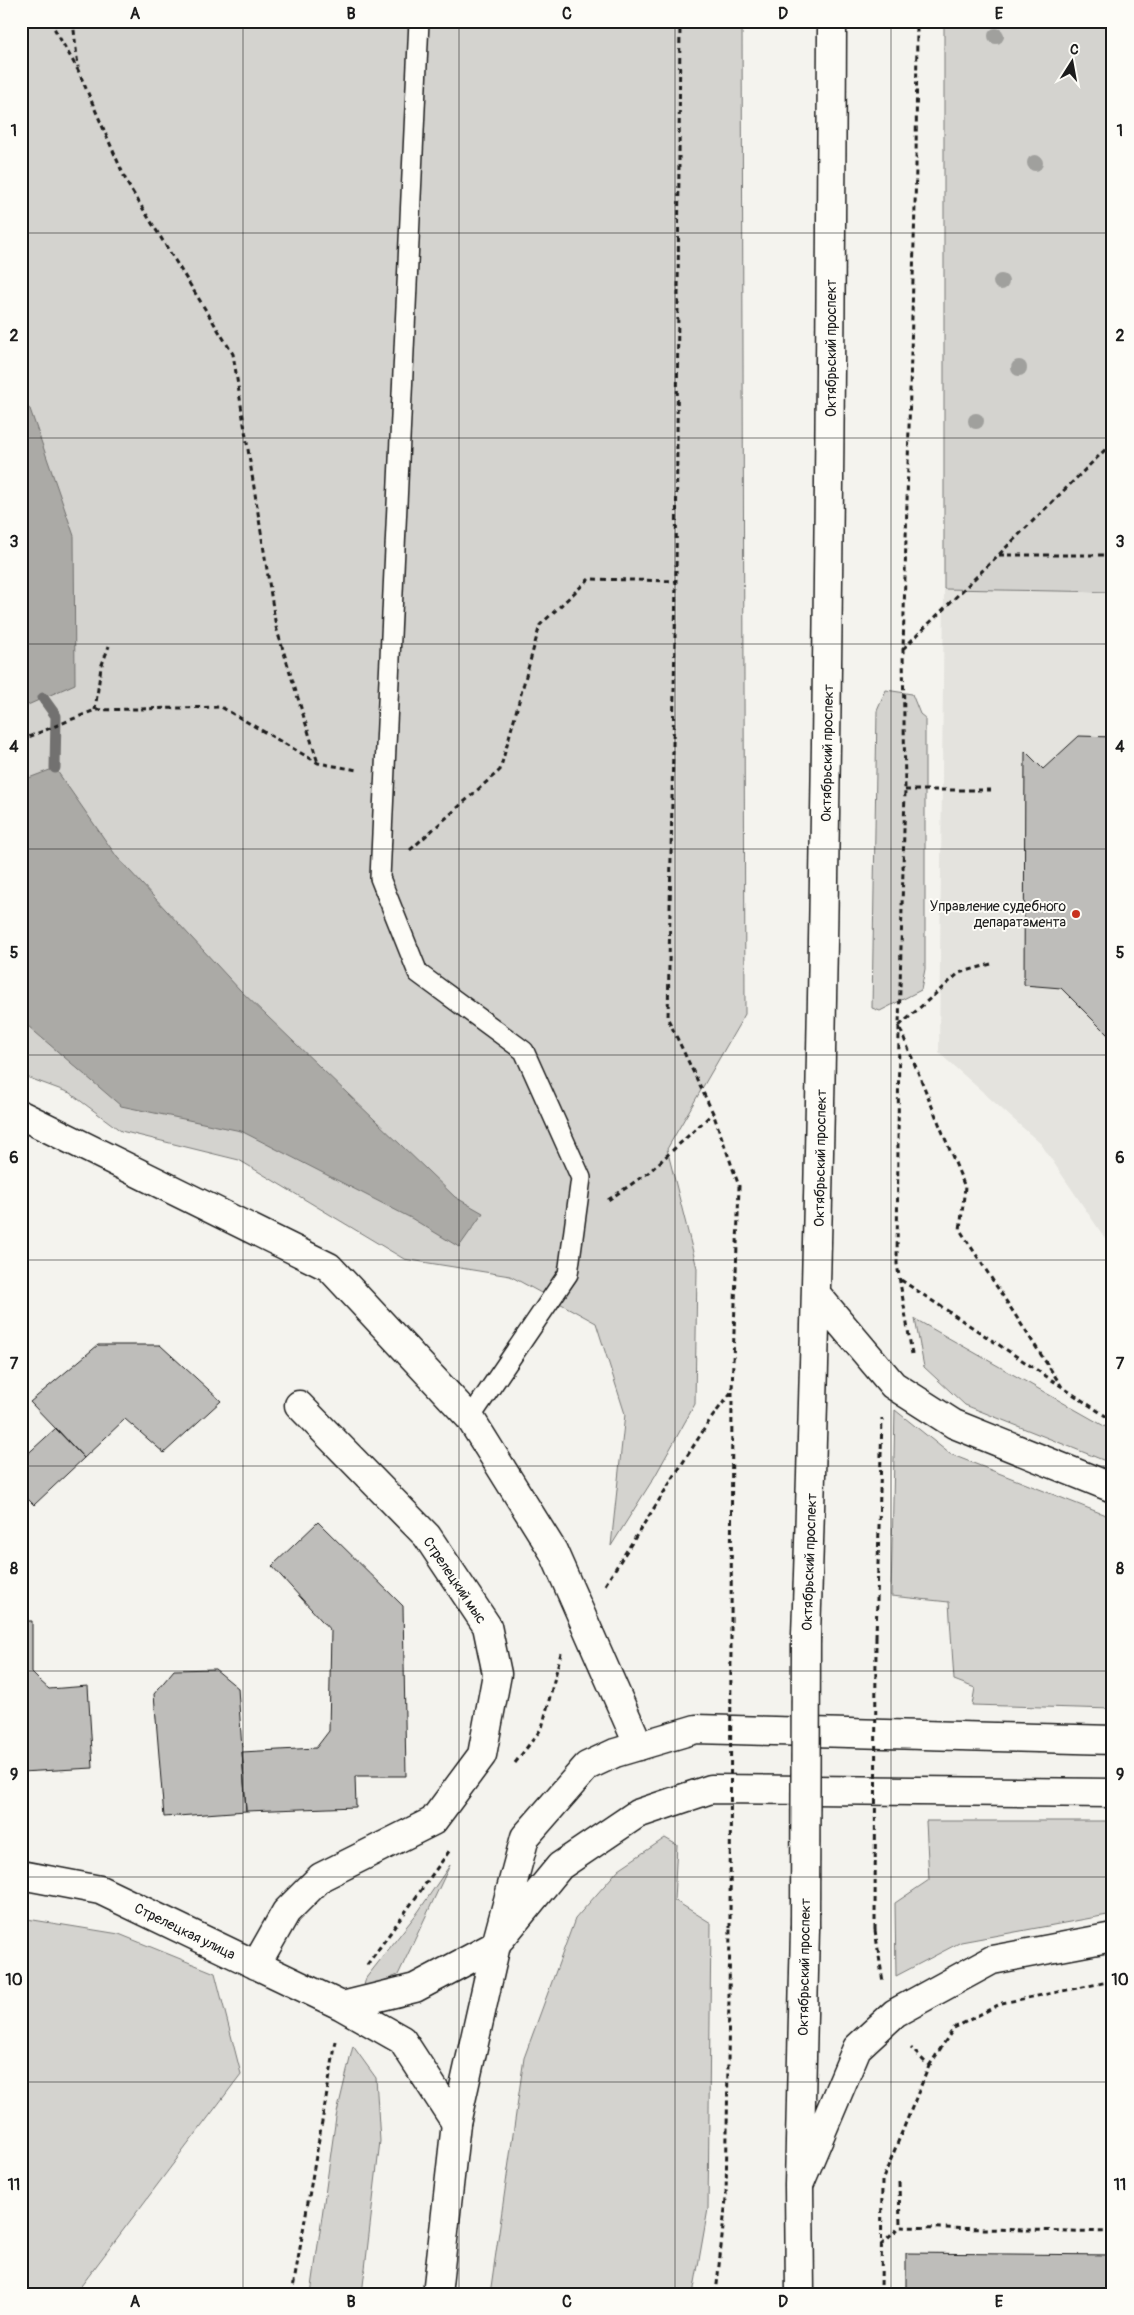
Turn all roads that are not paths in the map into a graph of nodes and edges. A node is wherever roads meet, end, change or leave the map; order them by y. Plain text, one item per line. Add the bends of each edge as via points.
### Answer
1 (419, 21) edge
2 (832, 21) edge
3 (21, 1115) edge
4 (817, 1295) junction
5 (299, 1405) dead end
6 (470, 1418) junction
7 (1113, 1488) edge
8 (1113, 1740) edge
9 (639, 1746) junction
10 (1113, 1792) edge
11 (21, 1875) edge
12 (1113, 1937) edge
13 (496, 1945) junction
14 (256, 1965) junction
15 (342, 2006) junction
16 (456, 2123) junction
17 (799, 2185) junction
18 (437, 2294) edge
19 (800, 2294) edge

1 - 6 lane via 380,878 418,973 524,1051 581,1178 568,1274
2 - 4 main road, Октябрьский проспект via 830,585
3 - 6 main road via 329,1267
4 - 7 main road via 893,1385 908,1395 954,1424
4 - 17 main road, Октябрьский проспект, bridge via 806,1636 805,1929
5 - 14 main road, Стрелецкий мыс via 428,1536 487,1626 497,1674 482,1755 433,1821 321,1878 286,1912
6 - 9 main road via 553,1551
8 - 9 main road via 696,1729
9 - 13 main road via 587,1766 525,1837
10 - 13 main road via 711,1789 638,1814 560,1866
11 - 14 main road, Стрелецкая улица via 100,1890
12 - 17 main road via 992,1960 895,2013 857,2048
13 - 15 main road via 414,1988
13 - 16 main road
14 - 15 main road, Стрелецкая улица
15 - 16 main road, Стрелецкая улица via 402,2040
16 - 18 main road
17 - 19 main road, Октябрьский проспект

